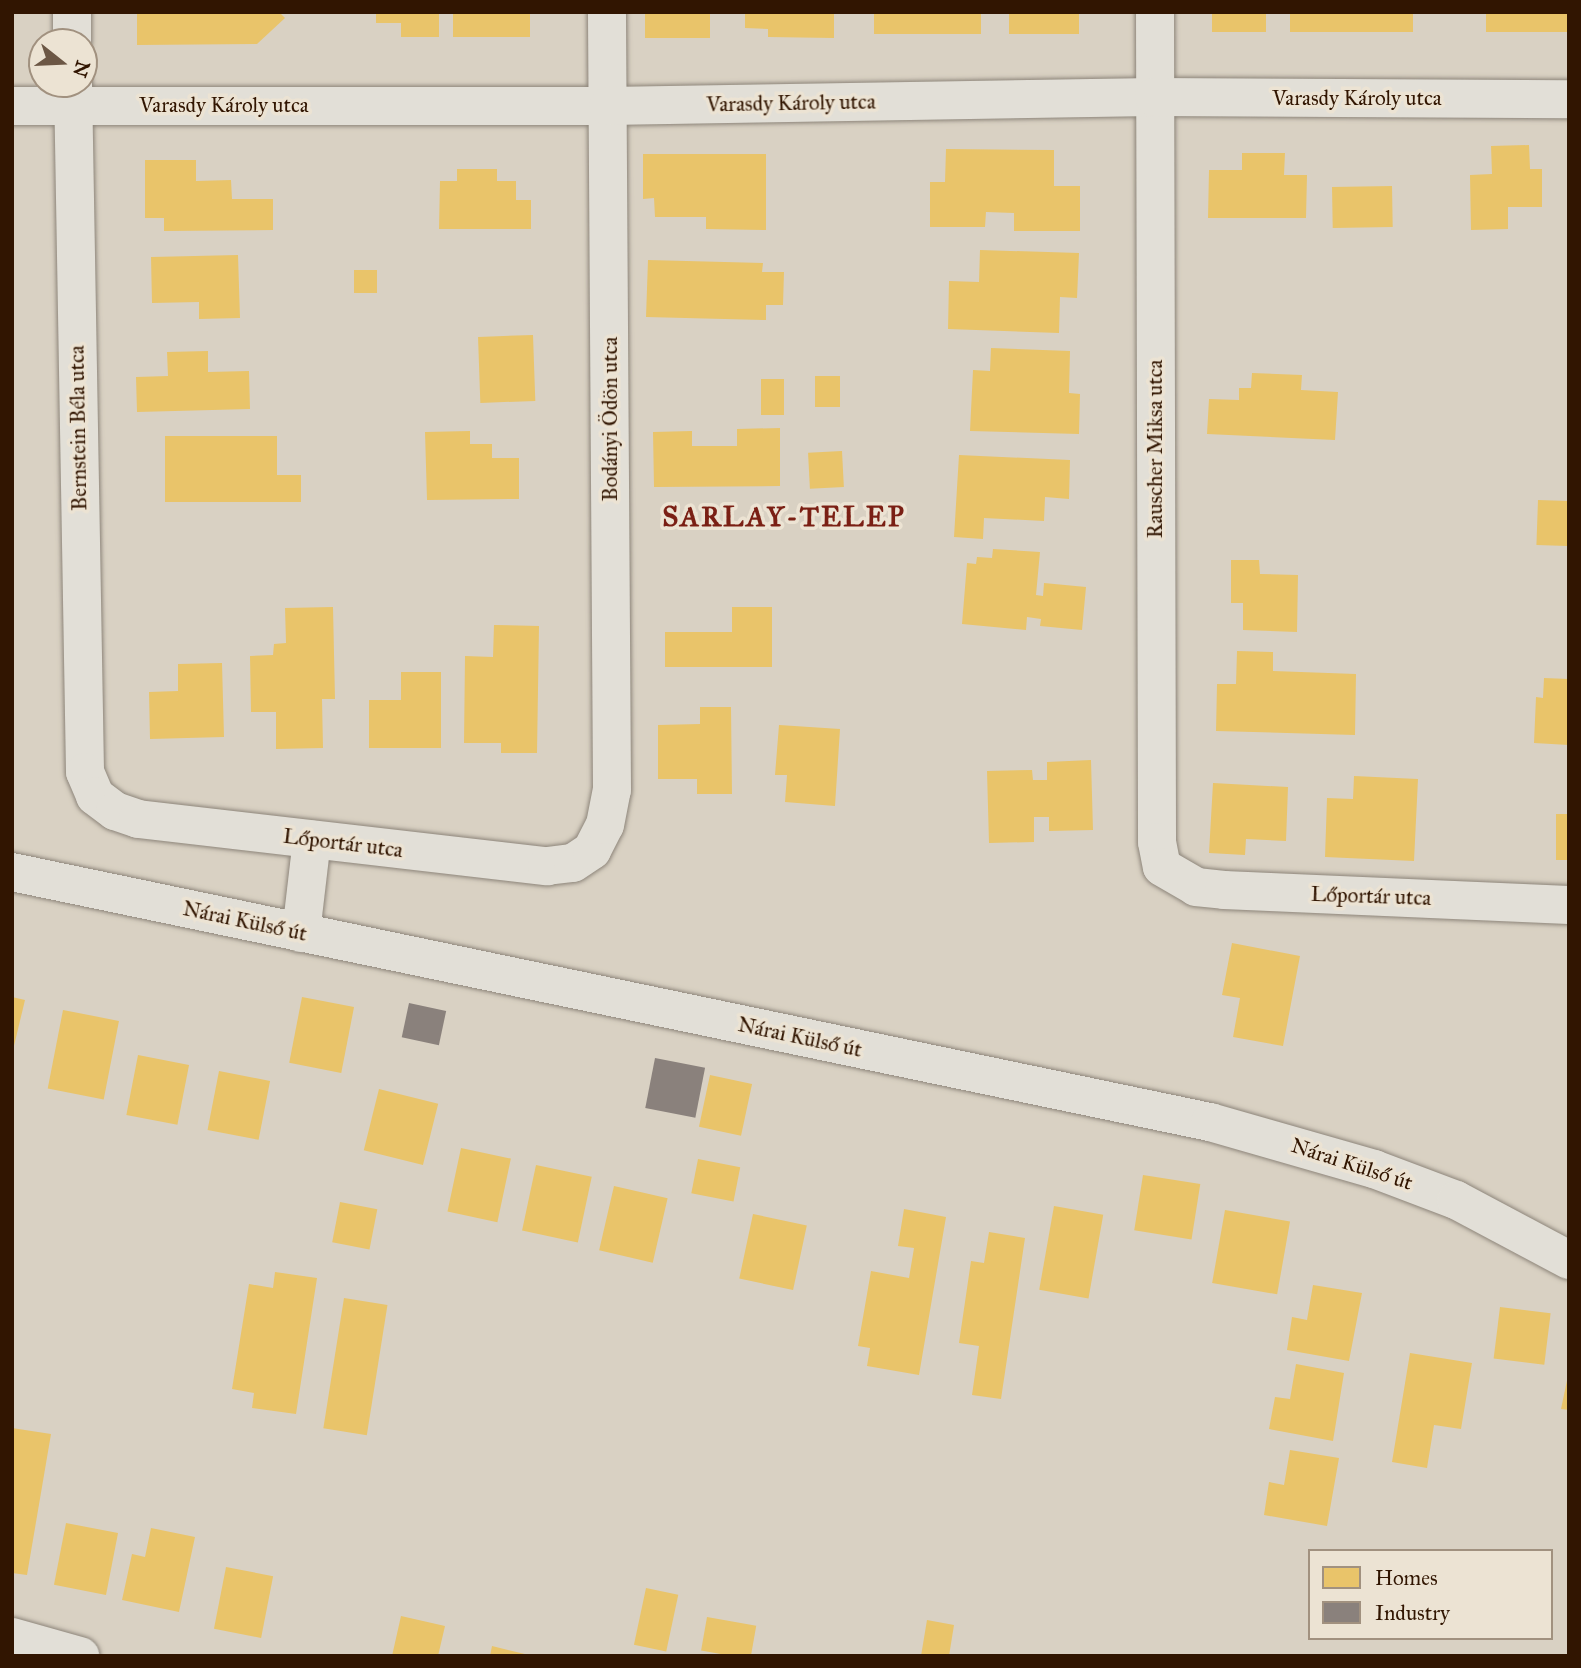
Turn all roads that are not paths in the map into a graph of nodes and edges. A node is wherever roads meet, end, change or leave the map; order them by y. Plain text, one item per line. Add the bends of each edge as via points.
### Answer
1 (607, 12) edge
2 (1154, 12) edge
3 (98, 96) edge
4 (1154, 97) junction
5 (56, 98) edge
6 (73, 98) edge
7 (1569, 99) edge
8 (12, 106) edge
9 (608, 106) junction
10 (85, 772) joint
11 (605, 825) joint
12 (312, 840) junction
13 (12, 872) edge
14 (1176, 878) joint
15 (1569, 905) edge
16 (301, 933) junction
17 (1569, 1260) edge
18 (12, 1637) edge
19 (80, 1656) edge

1 - 9 street, Bodányi Ödön utca
2 - 4 street, Rauscher Miksa utca
3 - 9 street, Varasdy Károly utca
4 - 7 street, Varasdy Károly utca
4 - 9 street, Varasdy Károly utca
4 - 14 street, Rauscher Miksa utca via 1157,842 1162,867
5 - 8 street, Varasdy Károly utca
6 - 10 street, Bernstein Béla utca
9 - 11 street, Bodányi Ödön utca via 612,790
10 - 12 street, Lőportár utca via 95,796 115,811 138,819
11 - 12 street, Lőportár utca via 592,850 573,863 547,866
12 - 16 street
13 - 16 street, Nárai Külső út
14 - 15 street, Lőportár utca via 1196,887 1224,890
16 - 17 street, Nárai Külső út via 1210,1122 1360,1165 1444,1196
18 - 19 street

